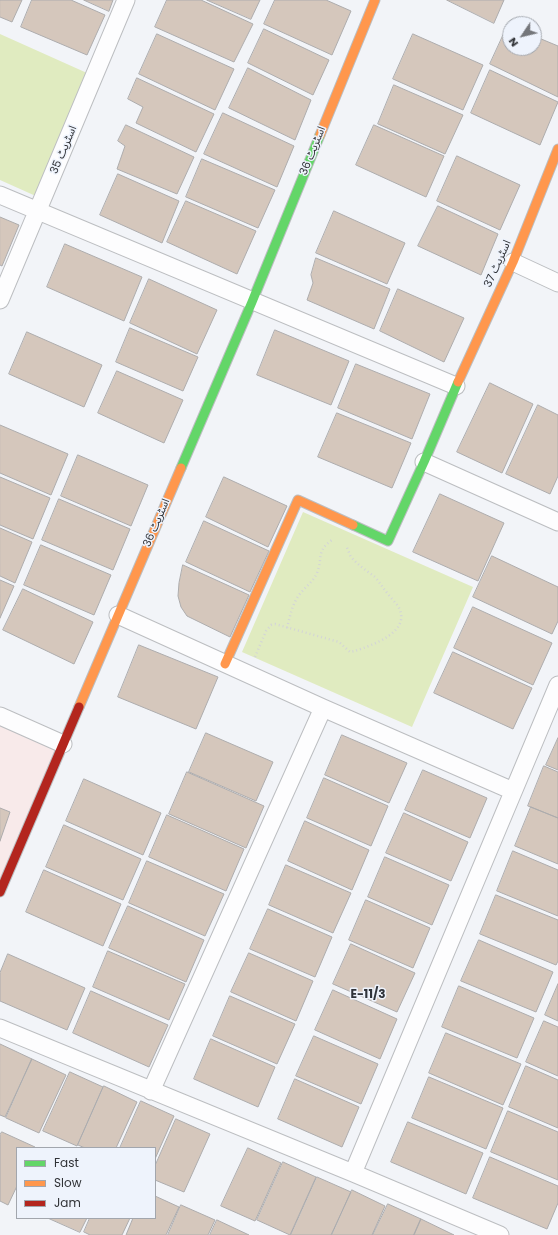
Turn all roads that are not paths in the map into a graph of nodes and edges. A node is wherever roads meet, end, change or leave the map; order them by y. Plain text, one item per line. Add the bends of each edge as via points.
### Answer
1 (126, 0) edge
2 (374, 0) edge
3 (558, 149) edge
4 (0, 195) edge
5 (38, 212) junction
6 (513, 262) junction
7 (558, 283) edge
8 (0, 300) edge
9 (252, 302) junction
10 (456, 386) junction
11 (424, 462) junction
12 (558, 522) edge
13 (118, 615) junction
14 (225, 664) junction
15 (558, 685) edge
16 (323, 708) junction
17 (0, 716) edge
18 (63, 744) junction
19 (513, 791) junction
20 (0, 892) edge
21 (0, 1028) edge
22 (151, 1091) junction
23 (353, 1173) junction
24 (500, 1235) edge

1 - 5 street, اسٹریٹ 35
2 - 9 street, اسٹریٹ 36
3 - 6 street, اسٹریٹ 37
4 - 5 street
5 - 8 street, اسٹریٹ 35
5 - 9 street
6 - 7 street
6 - 10 street, اسٹریٹ 37
9 - 10 street
9 - 13 street, اسٹریٹ 36
10 - 11 street, اسٹریٹ 37
11 - 12 street
11 - 14 street, اسٹریٹ 37 via 388,541 298,500
13 - 14 street
13 - 18 street, اسٹریٹ 36
14 - 16 street
15 - 19 street
16 - 19 street
16 - 22 street
17 - 18 street
18 - 20 street, اسٹریٹ 36
19 - 23 street
21 - 22 street
22 - 23 street
23 - 24 street

